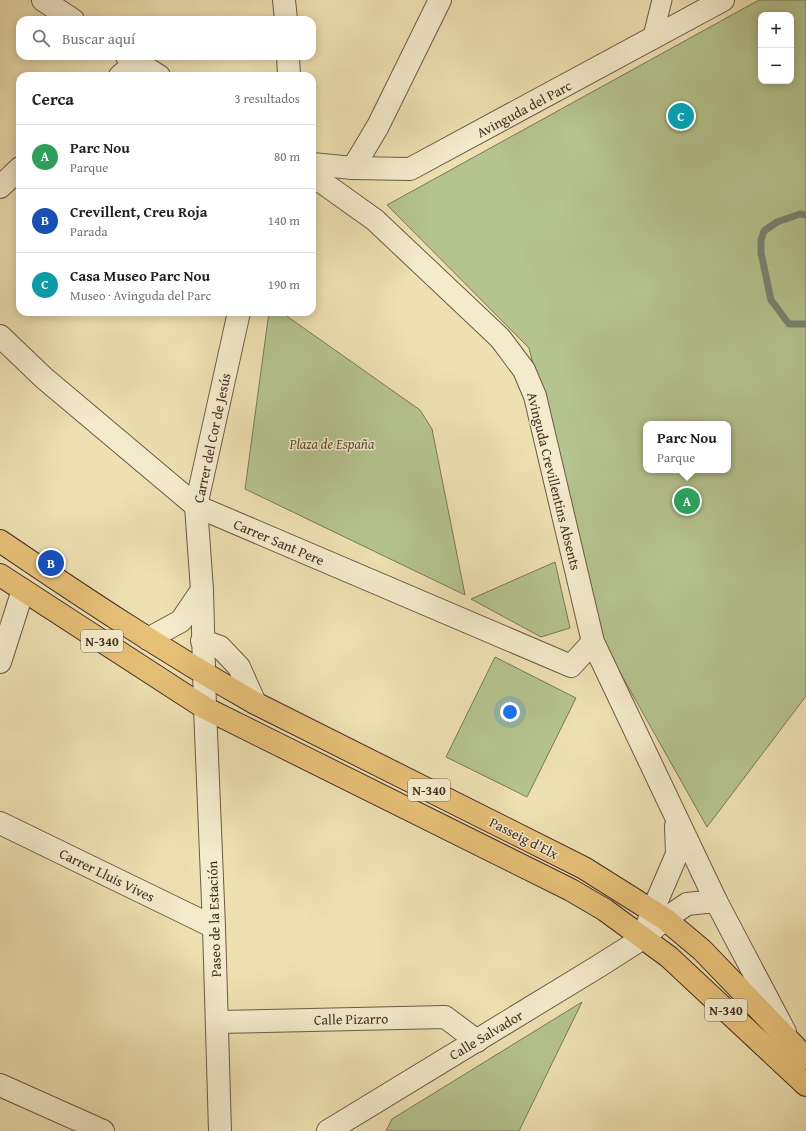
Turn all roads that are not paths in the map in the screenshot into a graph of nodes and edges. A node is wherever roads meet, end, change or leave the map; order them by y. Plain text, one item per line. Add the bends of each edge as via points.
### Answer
1 (43, 0) edge
2 (284, 0) edge
3 (440, 0) edge
4 (662, 0) edge
5 (724, 0) edge
6 (67, 16) edge
7 (286, 16) edge
8 (652, 40) junction
9 (131, 60) edge
10 (134, 60) edge
11 (288, 60) edge
12 (123, 72) edge
13 (153, 72) edge
14 (289, 72) edge
15 (316, 164) edge
16 (353, 168) junction
17 (16, 172) edge
18 (316, 178) edge
19 (0, 187) edge
20 (238, 316) edge
21 (0, 336) edge
22 (196, 506) junction
23 (0, 541) edge
24 (0, 575) edge
25 (23, 590) junction
26 (202, 590) junction
27 (148, 639) junction
28 (202, 641) junction
29 (593, 642) junction
30 (0, 662) edge
31 (203, 674) junction
32 (255, 703) junction
33 (205, 708) junction
34 (675, 815) junction
35 (0, 823) edge
36 (716, 901) junction
37 (658, 915) junction
38 (214, 927) junction
39 (643, 938) junction
40 (217, 1022) junction
41 (790, 1040) junction
42 (477, 1041) junction
43 (806, 1058) edge
44 (0, 1085) edge
45 (806, 1085) edge
46 (364, 1110) junction
47 (103, 1131) edge
48 (220, 1131) edge
49 (328, 1131) edge
50 (364, 1131) edge

1 - 6 street
2 - 7 street
3 - 16 street via 378,126
4 - 8 street
5 - 8 street, Avinguda del Parc
8 - 16 street, Avinguda del Parc via 410,169
9 - 12 street
10 - 13 street
11 - 14 street
15 - 16 street, Avinguda del Parc
17 - 19 street
18 - 29 street, Avinguda Crevillentins Absents via 375,220 500,338 524,370 535,396
20 - 22 street, Carrer del Cor de Jesús
21 - 22 street, Carrer Sant Pere via 44,378
22 - 26 street, Carrer del Cor de Jesús
22 - 29 street, Carrer Sant Pere via 571,666
23 - 27 highway, N-340
24 - 25 highway, N-340
25 - 30 street
25 - 33 highway, N-340
26 - 27 street via 181,621
26 - 28 street, Carrer del Cor de Jesús
27 - 31 highway, N-340
28 - 31 street, Carrer del Cor de Jesús
28 - 32 street via 220,647 239,667
29 - 34 street, Avinguda Crevillentins Absents
31 - 32 highway, Passeig d'Elx / N-340
31 - 33 street, Carrer del Cor de Jesús
32 - 37 highway, Passeig d'Elx / N-340 via 584,868
33 - 38 street, Paseo de la Estación
33 - 39 highway, Passeig d'Elx / N-340 via 571,890 605,910
34 - 36 street, Avinguda Crevillentins Absents
34 - 37 street, Avinguda Crevillentins Absents via 677,854
35 - 38 street, Carrer Lluis Vives
36 - 37 street via 687,904
36 - 41 street, Avinguda Crevillentins Absents
37 - 39 street, Avinguda Crevillentins Absents
37 - 41 highway, Passeig d'Elx / N-340 via 702,950
38 - 40 street, Paseo de la Estación
39 - 42 street, Calle Salvador
39 - 45 highway, Passeig d'Elx / N-340 via 670,957
40 - 42 street, Calle Pizarro via 445,1017
40 - 48 street, Paseo de la Estación
41 - 43 highway, Passeig d'Elx / N-340
42 - 46 street, Calle Salvador
44 - 47 street
46 - 49 street, Calle Salvador
46 - 50 street

